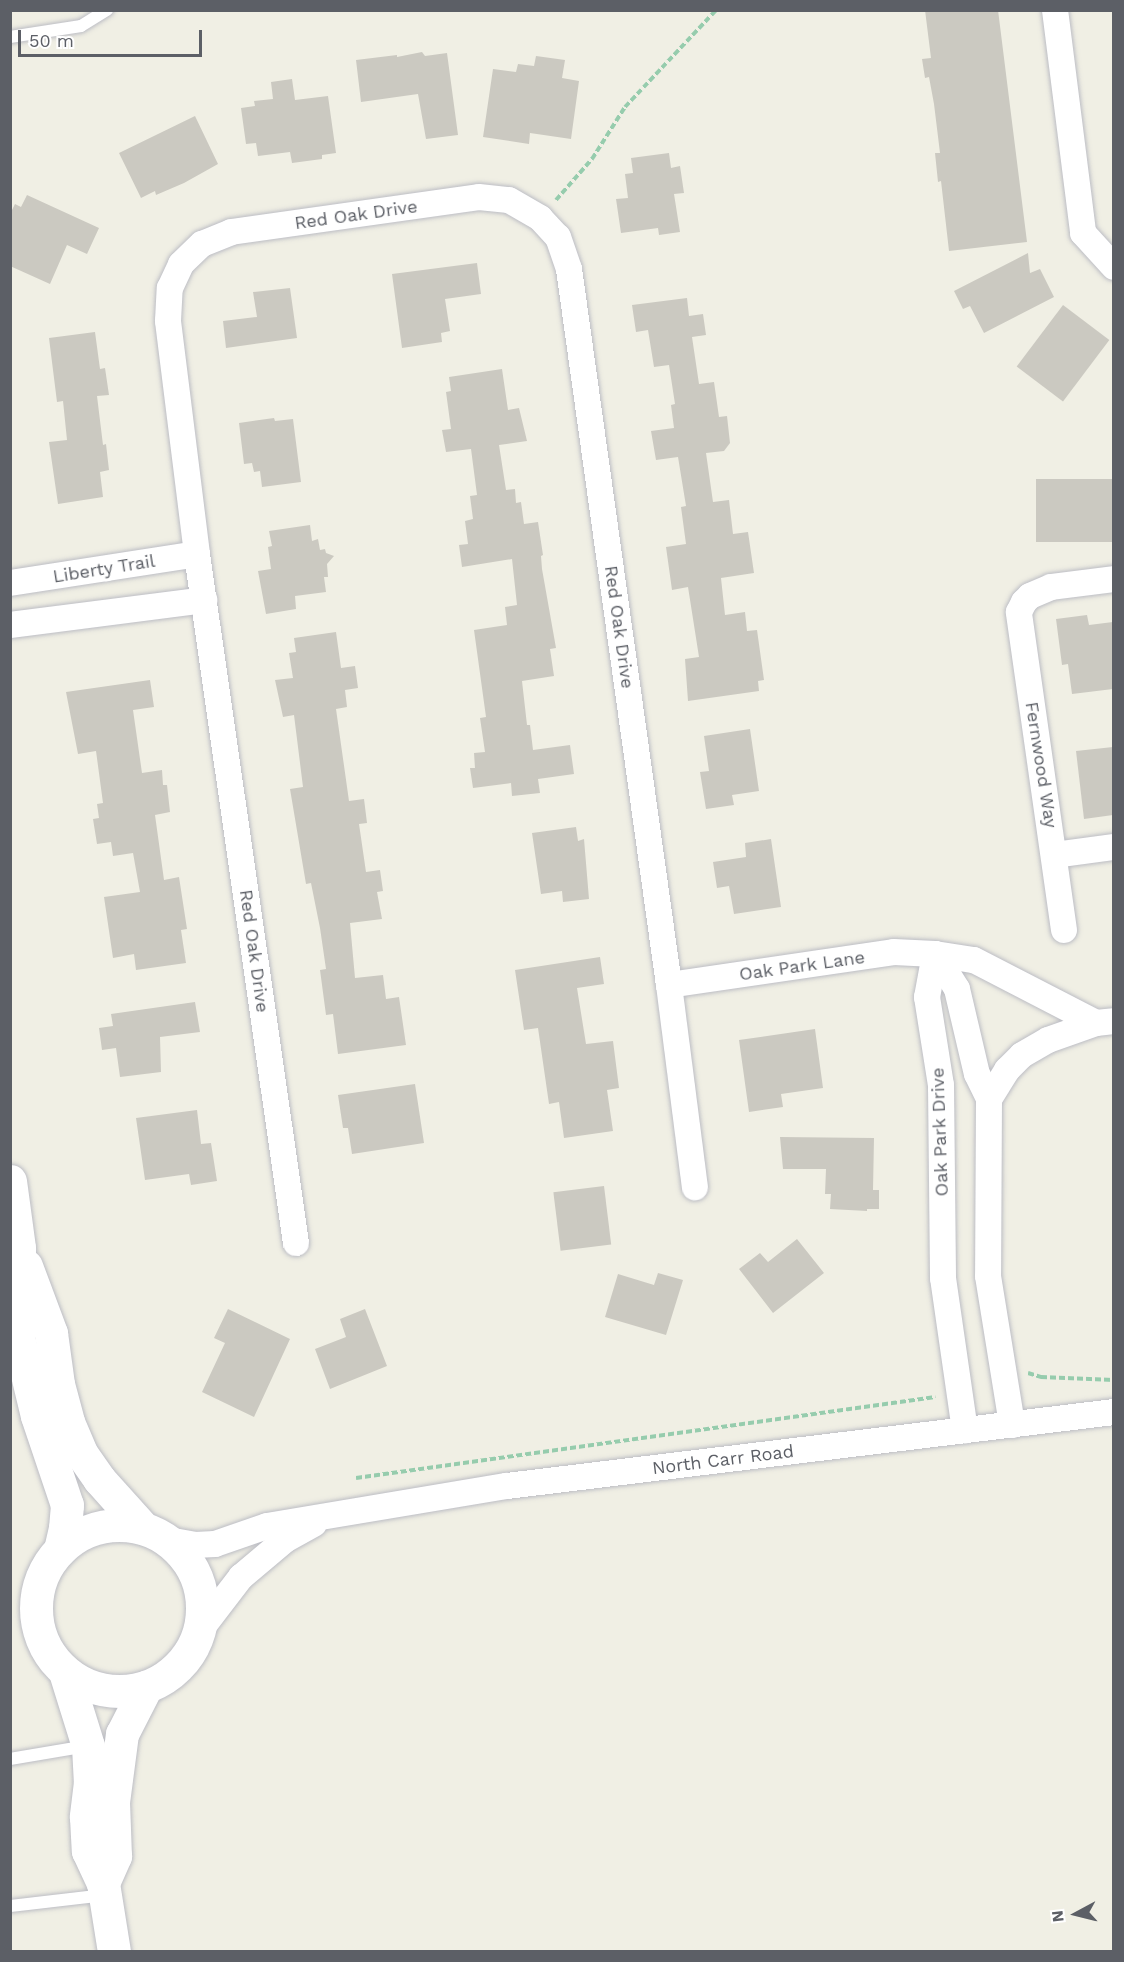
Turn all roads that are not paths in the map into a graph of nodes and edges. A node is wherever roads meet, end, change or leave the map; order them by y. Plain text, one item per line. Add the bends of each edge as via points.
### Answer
1 (107, 10) edge
2 (1055, 10) edge
3 (10, 37) edge
4 (1113, 267) edge
5 (197, 554) junction
6 (1113, 579) edge
7 (10, 584) edge
8 (204, 600) junction
9 (10, 625) edge
10 (1113, 847) edge
11 (1054, 855) junction
12 (1064, 930) dead end
13 (935, 954) junction
14 (669, 985) junction
15 (1105, 1022) edge
16 (989, 1099) junction
17 (10, 1181) edge
18 (695, 1187) dead end
19 (296, 1243) dead end
20 (19, 1248) junction
21 (1113, 1412) edge
22 (1012, 1425) junction
23 (965, 1430) junction
24 (333, 1514) junction
25 (155, 1534) junction
26 (60, 1549) junction
27 (198, 1633) junction
28 (65, 1672) junction
29 (146, 1687) junction
30 (88, 1746) junction
31 (10, 1759) edge
32 (104, 1889) junction
33 (10, 1906) edge
34 (114, 1952) edge

1 - 3 lane via 81,26
2 - 4 street via 1083,233
5 - 7 street, Liberty Trail
5 - 8 street, Red Oak Drive
5 - 14 street, Red Oak Drive via 168,321 170,288 181,264 202,244 231,232 478,197 509,200 540,218 558,237 569,269
6 - 11 street, Fernwood Way via 1051,587 1024,602 1019,612
8 - 9 street
8 - 19 street, Red Oak Drive
10 - 11 street
11 - 12 street, Fernwood Way
13 - 14 street, Oak Park Lane via 894,952
13 - 15 street, Oak Park Lane via 974,960
13 - 16 street, Oak Park Drive via 957,989 977,1074
13 - 23 street, Oak Park Drive via 927,997 941,1085 943,1278
14 - 18 street, Red Oak Drive
15 - 16 street via 1048,1040 1022,1055
16 - 22 street, Oak Park Drive via 987,1276
17 - 20 street
20 - 25 street via 51,1333 58,1384 81,1453 99,1479
20 - 26 street via 18,1337 37,1416 67,1505
21 - 22 street, North Carr Road
22 - 23 street, North Carr Road
23 - 24 street, North Carr Road via 507,1486
24 - 25 street, North Carr Road via 267,1526 215,1544 195,1545
24 - 27 street, North Carr Road via 285,1540 241,1577
25 - 26 street via 121,1524 99,1527 78,1535
25 - 27 street via 186,1558 198,1582 202,1607
26 - 28 street via 46,1567 35,1611 39,1634
27 - 29 street via 187,1656 169,1675
28 - 29 street via 90,1686 118,1692
28 - 30 street
29 - 32 street via 122,1734 113,1802 116,1856
30 - 31 lane
30 - 32 street via 88,1851
32 - 33 lane
32 - 34 street

